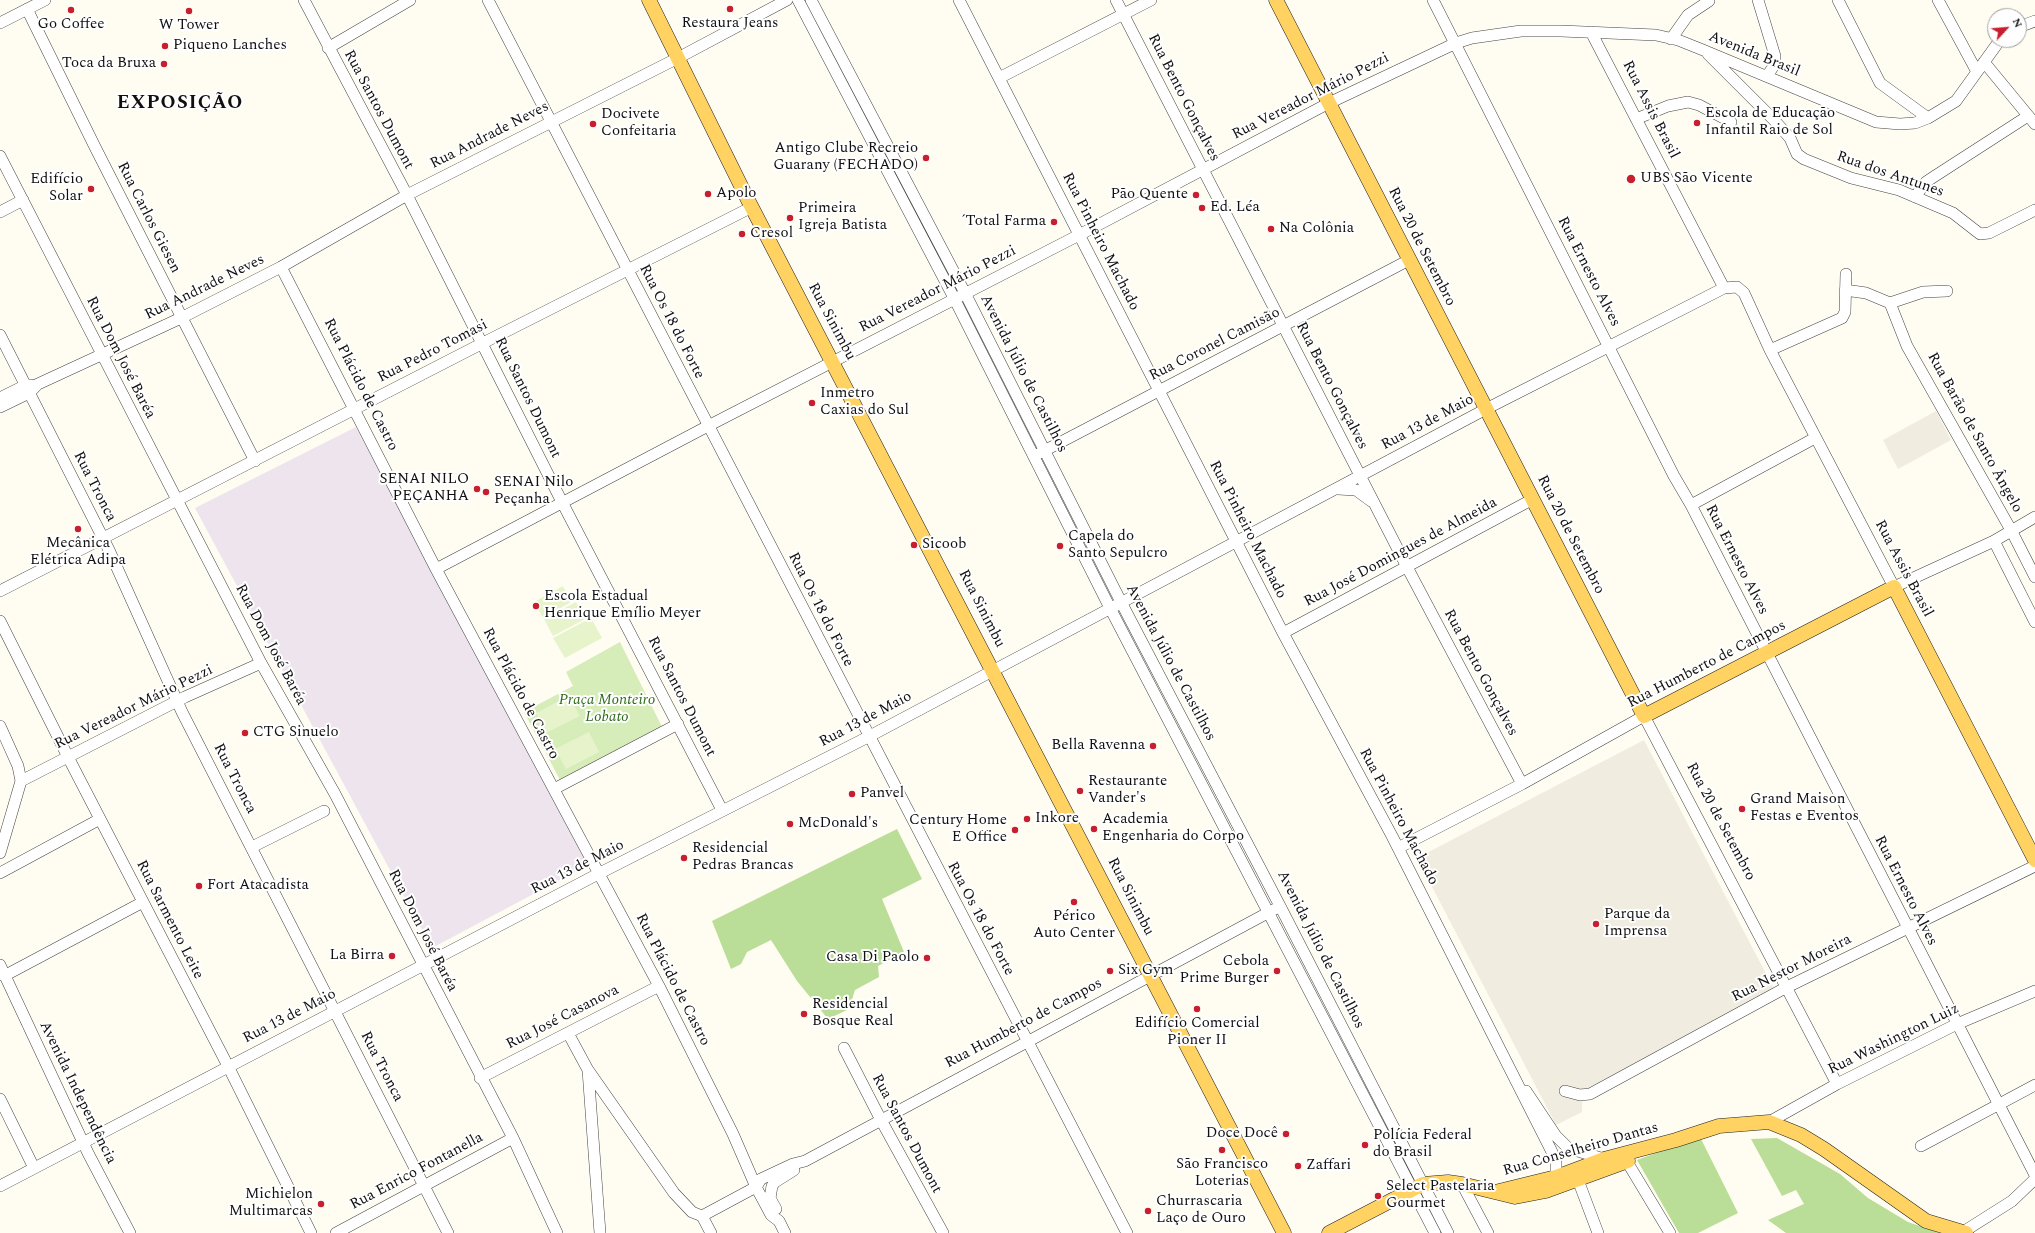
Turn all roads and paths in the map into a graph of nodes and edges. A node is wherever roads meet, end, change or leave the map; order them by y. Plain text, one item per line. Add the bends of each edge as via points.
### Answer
1 (304, 0) edge
2 (410, 0) edge
3 (488, 0) edge
4 (649, 0) edge
5 (787, 0) edge
6 (798, 0) edge
7 (810, 0) edge
8 (959, 0) edge
9 (1116, 0) edge
10 (1151, 0) edge
11 (1276, 0) edge
12 (1433, 0) edge
13 (1758, 0) edge
14 (1838, 0) edge
15 (1938, 0) edge
16 (43, 1) edge
17 (1709, 1) dead end
18 (27, 9) junction
19 (1124, 14) junction
20 (0, 22) edge
21 (1591, 32) junction
22 (823, 36) junction
23 (1672, 39) junction
24 (1456, 43) junction
25 (328, 48) junction
26 (1994, 48) edge
27 (1703, 50) junction
28 (678, 58) junction
29 (1984, 62) junction
30 (1977, 72) junction
31 (843, 74) junction
32 (1767, 76) junction
33 (999, 78) junction
34 (1329, 103) junction
35 (866, 106) junction
36 (856, 112) junction
37 (1928, 118) junction
38 (1636, 119) junction
39 (2031, 120) edge
40 (551, 122) junction
41 (1731, 122) dead end
42 (883, 138) junction
43 (873, 144) junction
44 (0, 156) edge
45 (1203, 170) junction
46 (902, 175) junction
47 (892, 181) junction
48 (407, 195) junction
49 (1915, 197) junction
50 (23, 200) junction
51 (752, 207) junction
52 (2035, 210) edge
53 (921, 211) junction
54 (0, 212) edge
55 (911, 217) junction
56 (1079, 235) junction
57 (941, 248) junction
58 (930, 253) junction
59 (1409, 260) junction
60 (281, 267) junction
61 (627, 270) junction
62 (1846, 274) dead end
63 (1724, 288) junction
64 (1845, 290) junction
65 (1947, 291) dead end
66 (964, 293) junction
67 (954, 298) junction
68 (1890, 303) junction
69 (181, 318) junction
70 (1284, 327) junction
71 (0, 335) edge
72 (988, 338) junction
73 (483, 342) junction
74 (977, 343) junction
75 (1608, 346) junction
76 (1770, 350) junction
77 (101, 355) junction
78 (833, 361) junction
79 (1006, 374) junction
80 (995, 379) junction
81 (31, 388) junction
82 (1159, 391) junction
83 (0, 398) edge
84 (0, 407) edge
85 (1023, 407) junction
86 (355, 408) junction
87 (1481, 412) junction
88 (1012, 413) junction
89 (708, 426) junction
90 (1815, 438) junction
91 (1045, 451) junction
92 (1034, 456) junction
93 (255, 461) junction
94 (1360, 476) junction
95 (1335, 489) junction
96 (1066, 493) junction
97 (1056, 499) junction
98 (1533, 499) junction
99 (177, 501) junction
100 (563, 504) junction
101 (1375, 504) junction
102 (1691, 505) junction
103 (2035, 517) edge
104 (1082, 525) junction
105 (1071, 530) junction
106 (2011, 530) junction
107 (104, 539) junction
108 (1236, 541) junction
109 (1994, 541) junction
110 (1100, 561) junction
111 (1090, 567) junction
112 (1407, 567) junction
113 (436, 569) junction
114 (2035, 577) edge
115 (1894, 587) junction
116 (0, 591) edge
117 (1121, 602) junction
118 (1110, 608) junction
119 (0, 621) edge
120 (2035, 622) edge
121 (1283, 633) junction
122 (1766, 653) junction
123 (261, 663) junction
124 (993, 670) junction
125 (177, 702) junction
126 (1644, 716) junction
127 (678, 724) junction
128 (0, 726) edge
129 (868, 737) junction
130 (4, 744) edge
131 (68, 757) junction
132 (21, 781) junction
133 (1522, 784) junction
134 (554, 788) junction
135 (722, 810) junction
136 (324, 811) dead end
137 (100, 819) junction
138 (252, 847) junction
139 (1398, 848) junction
140 (0, 853) edge
141 (2035, 860) edge
142 (2035, 866) edge
143 (0, 873) edge
144 (600, 873) junction
145 (142, 902) junction
146 (1280, 906) junction
147 (1269, 912) junction
148 (1907, 927) junction
149 (423, 965) junction
150 (2, 971) edge
151 (1151, 975) junction
152 (659, 986) junction
153 (1788, 987) junction
154 (2035, 991) edge
155 (335, 1011) junction
156 (1957, 1024) junction
157 (568, 1033) junction
158 (1027, 1042) junction
159 (844, 1048) dead end
160 (228, 1066) junction
161 (588, 1070) junction
162 (1512, 1073) junction
163 (480, 1078) junction
164 (1837, 1084) junction
165 (2035, 1085) edge
166 (1565, 1091) dead end
167 (0, 1099) edge
168 (1998, 1105) junction
169 (881, 1120) junction
170 (1769, 1122) junction
171 (513, 1138) junction
172 (83, 1142) junction
173 (1921, 1146) dead end
174 (1604, 1159) junction
175 (1624, 1159) junction
176 (806, 1161) junction
177 (34, 1168) junction
178 (2035, 1175) edge
179 (1556, 1177) junction
180 (2035, 1179) edge
181 (1578, 1180) junction
182 (758, 1183) junction
183 (1462, 1184) junction
184 (0, 1186) edge
185 (424, 1186) junction
186 (1418, 1186) junction
187 (1546, 1191) junction
188 (1495, 1192) junction
189 (702, 1216) junction
190 (779, 1221) junction
191 (130, 1233) edge
192 (311, 1233) edge
193 (336, 1233) edge
194 (448, 1233) edge
195 (557, 1233) edge
196 (600, 1233) edge
197 (710, 1233) edge
198 (785, 1233) edge
199 (943, 1233) edge
200 (1127, 1233) edge
201 (1284, 1233) edge
202 (1329, 1233) edge
203 (1435, 1233) edge
204 (1448, 1233) edge
205 (1488, 1233) edge
206 (1598, 1233) edge
207 (1670, 1233) edge
208 (1964, 1233) edge

1 - 25 street, Rua Santos Dumont
2 - 25 street
3 - 40 street, Rua Os 18 do Forte
4 - 28 main road, Rua Sinimbu
5 - 28 street, Rua Andrade Neves
6 - 22 street, Avenida Júlio de Castilhos
7 - 22 street, Avenida Júlio de Castilhos
8 - 33 street, Rua Pinheiro Machado
9 - 19 street, Rua Bento Gonçalves
10 - 19 street
11 - 34 main road, Rua 20 de Setembro
12 - 24 street, Rua Ernesto Alves
13 - 32 street via 1775,56 1773,67
14 - 37 street via 1880,83
15 - 30 street
16 - 18 street
17 - 23 street via 1688,15
18 - 20 street
18 - 69 street, Rua Carlos Giesen
19 - 33 street
19 - 45 street, Rua Bento Gonçalves
21 - 23 street, Avenida Brasil via 1643,34
21 - 24 street, Avenida Brasil via 1521,32 1472,38
21 - 38 street, Rua Assis Brasil
22 - 31 street, Avenida Júlio de Castilhos
23 - 27 street, Avenida Brasil
24 - 34 street, Rua Vereador Mário Pezzi
24 - 75 street, Rua Ernesto Alves
25 - 48 street, Rua Santos Dumont
26 - 29 street, Avenida Brasil
27 - 32 street, Avenida Brasil
27 - 49 street, Rua dos Antunes via 1774,120 1790,138 1797,154 1804,159 1851,178 1899,190
28 - 40 street, Rua Andrade Neves
28 - 51 main road, Rua Sinimbu
29 - 30 street, Avenida Brasil
29 - 39 street
30 - 37 street, Avenida Brasil via 1956,101
31 - 35 street, Avenida Júlio de Castilhos
31 - 36 street, Avenida Júlio de Castilhos
32 - 37 street, Avenida Brasil via 1876,122 1915,123
33 - 56 street, Rua Pinheiro Machado
34 - 45 street, Rua Vereador Mário Pezzi
34 - 59 main road, Rua 20 de Setembro
35 - 36 street
35 - 42 street, Avenida Júlio de Castilhos
36 - 43 street, Avenida Júlio de Castilhos
38 - 41 street via 1668,106 1688,102
38 - 63 street, Rua Assis Brasil
39 - 49 street via 1934,176
40 - 48 street, Rua Andrade Neves
40 - 61 street, Rua Os 18 do Forte
42 - 43 street
42 - 46 street, Avenida Júlio de Castilhos
43 - 47 street, Avenida Júlio de Castilhos
44 - 50 street, Rua Dom José Baréa
45 - 56 street, Rua Vereador Mário Pezzi
45 - 70 street, Rua Bento Gonçalves
46 - 47 street
46 - 53 street, Avenida Júlio de Castilhos
47 - 55 street, Avenida Júlio de Castilhos
48 - 60 street, Rua Andrade Neves
48 - 73 street, Rua Santos Dumont
49 - 52 street, Rua dos Antunes via 1953,213 1980,234 1989,233
50 - 54 street
50 - 77 street, Rua Dom José Baréa
51 - 61 street, Rua Pedro Tomasi
51 - 78 main road, Rua Sinimbu
53 - 55 street
53 - 57 street, Avenida Júlio de Castilhos
55 - 58 street, Avenida Júlio de Castilhos
56 - 66 street, Rua Vereador Mário Pezzi
56 - 82 street, Rua Pinheiro Machado
57 - 58 street
57 - 66 street, Avenida Júlio de Castilhos
58 - 67 street, Avenida Júlio de Castilhos
59 - 70 street, Rua Coronel Camisão
59 - 87 main road, Rua 20 de Setembro via 1479,396
60 - 69 street, Rua Andrade Neves
60 - 86 street, Rua Plácido de Castro
61 - 73 street, Rua Pedro Tomasi
61 - 89 street, Rua Os 18 do Forte
62 - 64 street
63 - 75 street, Rua 13 de Maio
63 - 76 street, Rua Assis Brasil via 1737,287 1744,293
64 - 68 street via 1866,293
64 - 76 street via 1844,316
65 - 68 street via 1923,292
66 - 67 street, Rua Vereador Mário Pezzi
66 - 72 street, Avenida Júlio de Castilhos
67 - 74 street, Avenida Júlio de Castilhos
67 - 78 street, Rua Vereador Mário Pezzi
68 - 106 street, Rua Barão de Santo Ângelo via 1907,346
69 - 77 street, Rua Andrade Neves
69 - 93 street, Rua Carlos Giesen
70 - 82 street, Rua Coronel Camisão
70 - 94 street, Rua Bento Gonçalves
71 - 81 street, Rua Tronca
72 - 74 street
72 - 79 street, Avenida Júlio de Castilhos
73 - 86 street, Rua Pedro Tomasi
73 - 100 street, Rua Santos Dumont
74 - 80 street, Avenida Júlio de Castilhos
75 - 87 street, Rua 13 de Maio
75 - 102 street, Rua Ernesto Alves
76 - 90 street, Rua Assis Brasil
77 - 81 street, Rua Andrade Neves
77 - 99 street, Rua Dom José Baréa
78 - 89 street, Rua Vereador Mário Pezzi
78 - 124 main road, Rua Sinimbu
79 - 80 street
79 - 85 street, Avenida Júlio de Castilhos
80 - 88 street, Avenida Júlio de Castilhos
81 - 83 street
81 - 84 street
81 - 107 street, Rua Tronca
82 - 91 street, Rua Coronel Camisão
82 - 108 street, Rua Pinheiro Machado
85 - 88 street
85 - 91 street, Avenida Júlio de Castilhos
86 - 93 street, Rua Pedro Tomasi
86 - 113 street, Rua Plácido de Castro
87 - 94 street, Rua 13 de Maio
87 - 98 main road, Rua 20 de Setembro
88 - 92 street, Avenida Júlio de Castilhos
89 - 100 street, Rua Vereador Mário Pezzi
89 - 129 street, Rua Os 18 do Forte
90 - 102 street
90 - 115 street, Rua Assis Brasil
91 - 92 street, Rua Coronel Camisão
91 - 96 street, Avenida Júlio de Castilhos
92 - 97 street, Avenida Júlio de Castilhos
93 - 99 street, Rua Pedro Tomasi
94 - 95 street, Rua 13 de Maio
94 - 101 street, Rua Bento Gonçalves
95 - 101 street via 1356,490
95 - 108 street, Rua 13 de Maio
96 - 97 street
96 - 104 street, Avenida Júlio de Castilhos
97 - 105 street, Avenida Júlio de Castilhos
98 - 112 street, Rua José Domingues de Almeida
98 - 126 main road, Rua 20 de Setembro
99 - 107 street, Rua Pedro Tomasi
99 - 123 street, Rua Dom José Baréa
100 - 113 street, Rua Vereador Mário Pezzi
100 - 127 street, Rua Santos Dumont
101 - 112 street, Rua Bento Gonçalves
102 - 122 street, Rua Ernesto Alves
103 - 106 street, Rua Humberto de Campos
104 - 105 street
104 - 110 street, Avenida Júlio de Castilhos
105 - 111 street, Avenida Júlio de Castilhos
106 - 109 street, Rua Humberto de Campos
106 - 114 street, Rua Barão de Santo Ângelo
107 - 116 street, Rua Pedro Tomasi
107 - 125 street, Rua Tronca
108 - 117 street, Rua 13 de Maio
108 - 121 street, Rua Pinheiro Machado
109 - 115 street, Rua Humberto de Campos
109 - 120 street
110 - 111 street
110 - 117 street, Avenida Júlio de Castilhos
111 - 118 street, Avenida Júlio de Castilhos
112 - 121 street, Rua José Domingues de Almeida
112 - 133 street, Rua Bento Gonçalves
113 - 134 street, Rua Plácido de Castro
115 - 122 main road, Rua Humberto de Campos
115 - 141 main road, Rua Assis Brasil
117 - 118 street, Rua 13 de Maio
117 - 146 street, Avenida Júlio de Castilhos
118 - 124 street, Rua 13 de Maio
118 - 147 street, Avenida Júlio de Castilhos
119 - 131 street, Rua Sarmento Leite
121 - 139 street, Rua Pinheiro Machado
122 - 126 main road, Rua Humberto de Campos
122 - 148 street, Rua Ernesto Alves
123 - 125 street, Rua Vereador Mário Pezzi
123 - 149 street, Rua Dom José Baréa via 334,794
124 - 129 street, Rua 13 de Maio
124 - 151 main road, Rua Sinimbu
125 - 131 street, Rua Vereador Mário Pezzi
125 - 138 street, Rua Tronca
126 - 133 street, Rua Humberto de Campos
126 - 153 street, Rua 20 de Setembro
127 - 134 street
127 - 135 street, Rua Santos Dumont
128 - 130 street
129 - 135 street, Rua 13 de Maio
129 - 158 street, Rua Os 18 do Forte
130 - 132 street via 18,766
131 - 132 street, Rua Vereador Mário Pezzi
131 - 137 street, Rua Sarmento Leite
132 - 140 street
133 - 139 street, Rua Humberto de Campos
134 - 144 street, Rua Plácido de Castro
135 - 144 street, Rua 13 de Maio
136 - 138 street
137 - 143 street
137 - 145 street, Rua Sarmento Leite
138 - 155 street, Rua Tronca
139 - 162 street, Rua Pinheiro Machado
142 - 148 street, Rua Nestor Moreira
144 - 149 street, Rua 13 de Maio
144 - 152 street, Rua Plácido de Castro
145 - 150 street
145 - 160 street, Rua Sarmento Leite
146 - 147 street, Rua Humberto de Campos
146 - 186 street, Avenida Júlio de Castilhos
147 - 151 street, Rua Humberto de Campos
147 - 186 street, Avenida Júlio de Castilhos
148 - 153 street, Rua Nestor Moreira
148 - 156 street, Rua Ernesto Alves
149 - 155 street, Rua 13 de Maio
149 - 163 street, Rua Dom José Baréa
150 - 172 street, Avenida Independência
151 - 158 street, Rua Humberto de Campos
151 - 201 main road, Rua Sinimbu
152 - 157 street, Rua José Casanova
152 - 182 street, Rua Plácido de Castro
153 - 164 street, Rua 20 de Setembro
153 - 166 street, Rua Nestor Moreira via 1590,1094 1580,1095
154 - 156 street, Rua Washington Luiz
155 - 160 street, Rua 13 de Maio
155 - 185 street, Rua Tronca
156 - 164 street, Rua Washington Luiz
156 - 168 street, Rua Ernesto Alves
157 - 161 street
157 - 163 street, Rua José Casanova
158 - 169 street, Rua Humberto de Campos
158 - 200 street, Rua Os 18 do Forte
159 - 169 street, Rua Santos Dumont
160 - 172 street, Rua 13 de Maio
160 - 192 street, Rua Sarmento Leite
161 - 189 street via 674,1193 692,1212
161 - 196 street
162 - 174 street, Rua Pinheiro Machado via 1556,1136 1568,1148
162 - 179 street, Rua Pinheiro Machado via 1552,1152 1556,1163
163 - 171 street, Rua Dom José Baréa
164 - 170 street, Rua Washington Luiz
165 - 168 street
167 - 177 street
168 - 173 street
168 - 178 street, Rua Ernesto Alves
169 - 176 street, Rua Humberto de Campos
169 - 199 street, Rua Santos Dumont
170 - 175 main road, Rua Conselheiro Dantas via 1719,1126 1676,1140 1652,1153
170 - 208 main road, Rua Conselheiro Dantas via 1802,1135 1926,1221
171 - 185 street, Rua Enrico Fontanella
171 - 195 street, Rua Dom José Baréa
172 - 177 street, Rua 13 de Maio
172 - 191 street, Avenida Independência
174 - 175 main road, Rua Conselheiro Dantas
174 - 179 main road, Rua Conselheiro Dantas
175 - 181 main road, Rua Conselheiro Dantas
175 - 207 street
176 - 182 street, Rua Humberto de Campos via 793,1164
176 - 190 street, Rua Humberto de Campos via 772,1186 770,1198
177 - 184 street, Rua 13 de Maio
179 - 187 street
179 - 188 main road, Rua Conselheiro Dantas
180 - 208 street via 2012,1201
181 - 187 main road, Rua Conselheiro Dantas
181 - 206 street
182 - 189 street, Rua Humberto de Campos
182 - 190 street, Rua Plácido de Castro via 771,1215
183 - 186 main road, Rua Conselheiro Dantas via 1448,1182
183 - 188 main road, Rua Conselheiro Dantas
183 - 205 street
185 - 193 street, Rua Enrico Fontanella
185 - 194 street, Rua Tronca
186 - 202 main road
186 - 203 street, Avenida Júlio de Castilhos
186 - 204 street, Avenida Júlio de Castilhos
187 - 188 main road, Rua Conselheiro Dantas via 1515,1197
189 - 197 street
190 - 198 street, Rua Plácido de Castro

